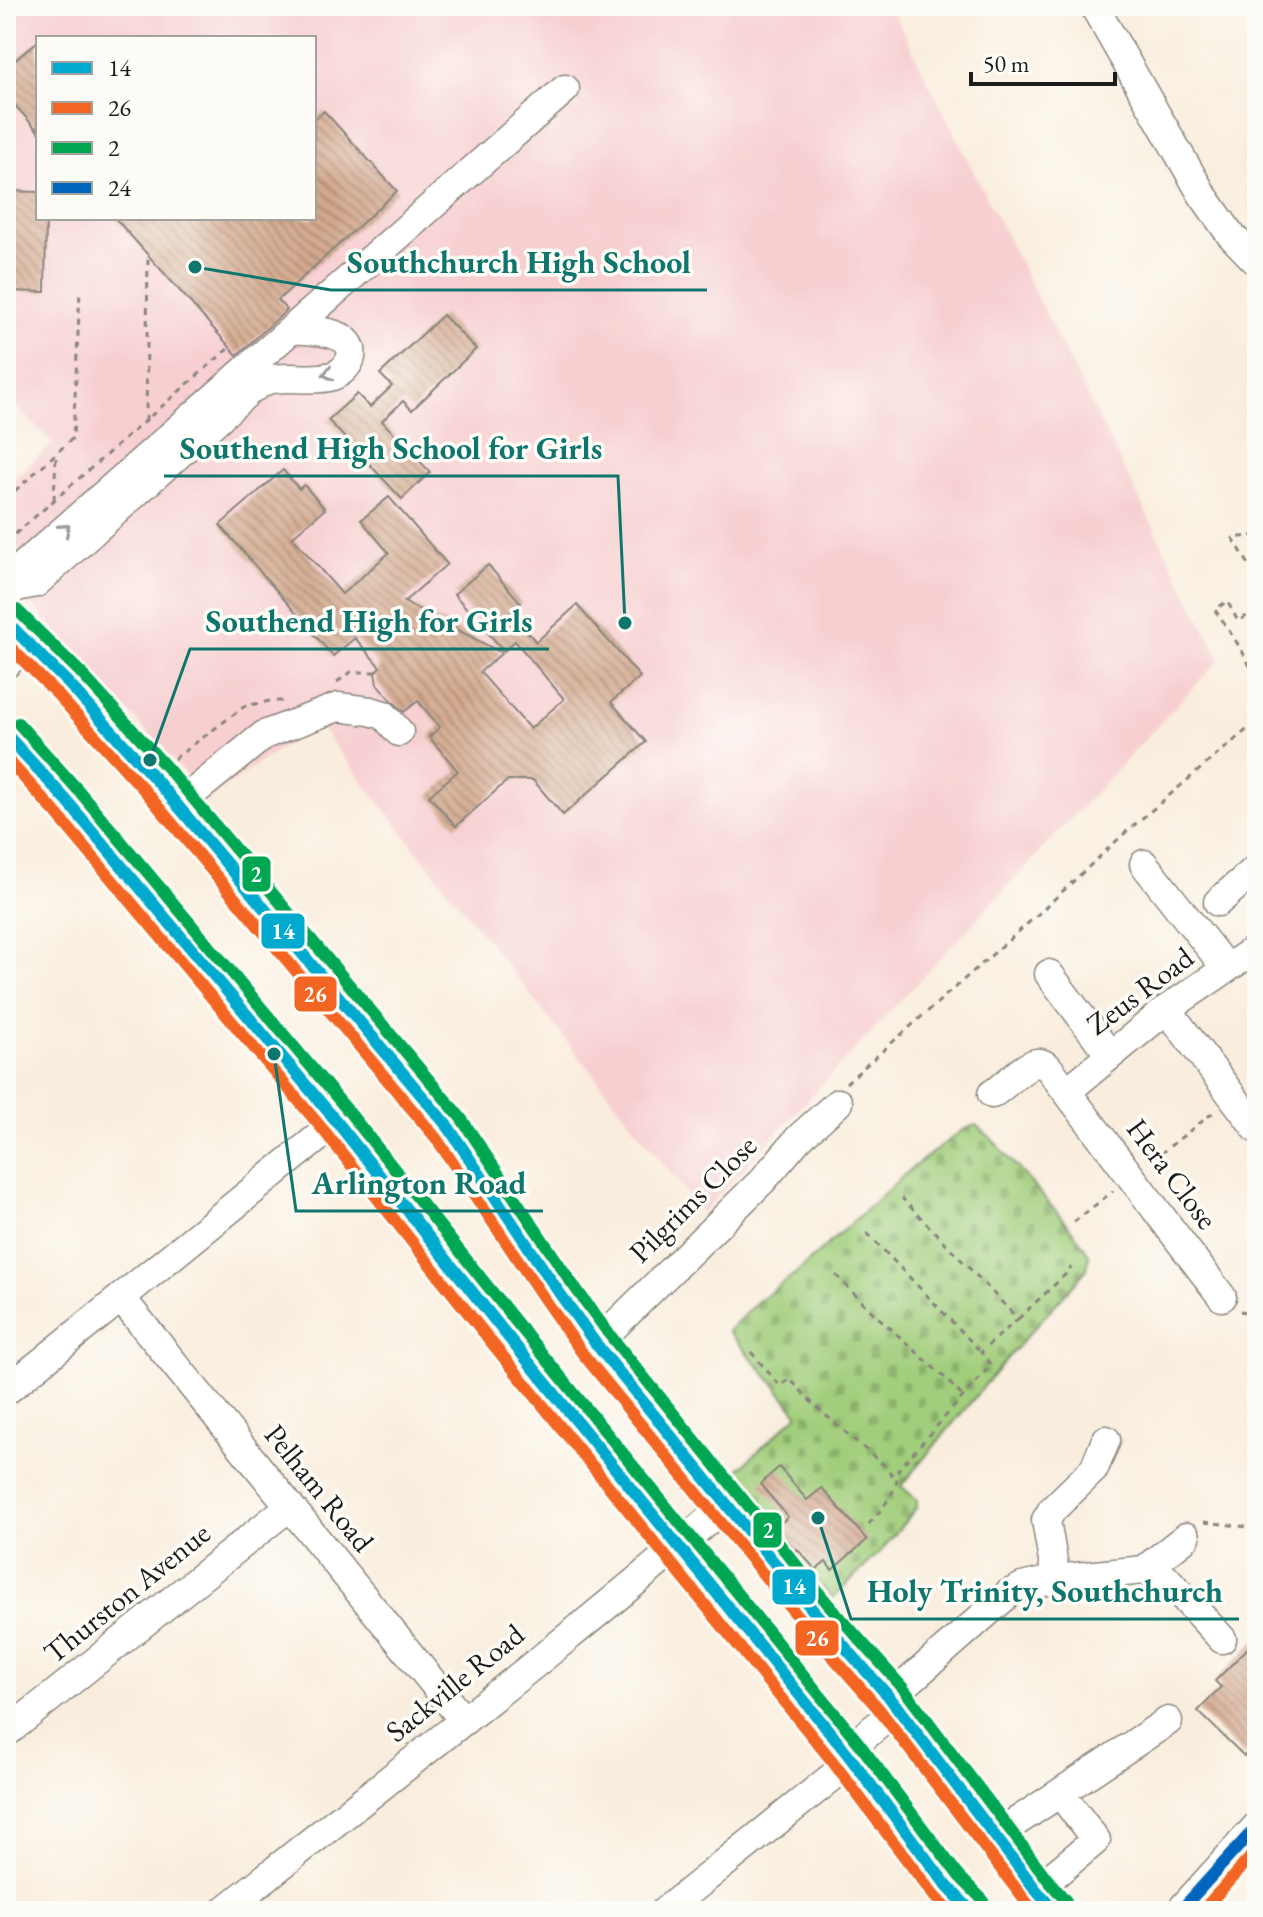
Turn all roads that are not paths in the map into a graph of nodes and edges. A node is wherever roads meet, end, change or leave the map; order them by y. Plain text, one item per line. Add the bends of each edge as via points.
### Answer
1 (1094, 6) edge
2 (565, 89) dead end
3 (1257, 262) edge
4 (292, 329) junction
5 (244, 367) junction
6 (11, 592) edge
7 (14, 643) edge
8 (399, 732) dead end
9 (6, 734) edge
10 (178, 805) junction
11 (1144, 864) dead end
12 (1257, 868) edge
13 (1218, 902) dead end
14 (1257, 948) edge
15 (1226, 968) junction
16 (1049, 974) dead end
17 (1167, 1009) junction
18 (1110, 1055) junction
19 (1067, 1091) junction
20 (992, 1094) dead end
21 (838, 1103) road end
22 (337, 1122) junction
23 (1257, 1129) edge
24 (1222, 1297) dead end
25 (121, 1298) junction
26 (596, 1344) junction
27 (6, 1391) edge
28 (1106, 1440) dead end
29 (726, 1505) junction
30 (290, 1506) junction
31 (1186, 1537) road end
32 (680, 1546) junction
33 (1144, 1570) junction
34 (1056, 1579) junction
35 (1222, 1639) dead end
36 (894, 1704) junction
37 (464, 1721) junction
38 (1168, 1721) dead end
39 (6, 1733) edge
40 (849, 1757) junction
41 (1060, 1793) junction
42 (1257, 1826) edge
43 (995, 1836) junction
44 (1045, 1900) edge
45 (254, 1902) edge
46 (224, 1911) edge
47 (665, 1911) edge
48 (971, 1911) edge
49 (1180, 1911) edge

1 - 3 street via 1202,194
2 - 4 street
4 - 5 street
4 -> 5 street via 345,339 351,359 332,376 268,380
5 - 6 street via 23,566
7 - 10 main road via 105,724
8 - 10 street via 384,715 338,707 264,735
9 - 22 main road
10 - 26 main road via 449,1128
11 - 15 street
12 - 13 street
14 - 15 street, Zeus Road
15 - 17 street, Zeus Road
16 - 18 street
17 - 18 street, Zeus Road
17 - 23 street
18 - 19 street, Zeus Road
19 - 20 street, Hera Close via 1048,1067 1036,1063
19 - 24 street, Hera Close
21 - 26 street, Pilgrims Close
22 - 25 street
22 - 32 main road
25 - 27 street
25 - 30 street, Pelham Road
26 - 29 main road
28 - 34 street via 1094,1469 1046,1520
29 - 32 street, Sackville Road
29 - 36 main road
30 - 37 street, Pelham Road
30 - 39 street, Thurston Avenue
31 - 33 street
32 - 37 street, Sackville Road
32 - 40 main road
33 - 34 street
33 - 35 street via 1165,1577
34 - 36 street via 1008,1594
36 - 40 street
36 - 43 main road
37 - 45 street, Sackville Road
38 - 41 street
40 - 47 street
40 - 48 main road
41 - 43 street
41 - 44 street via 1096,1840
42 - 49 street
43 - 44 main road
45 - 46 street, Sackville Road

